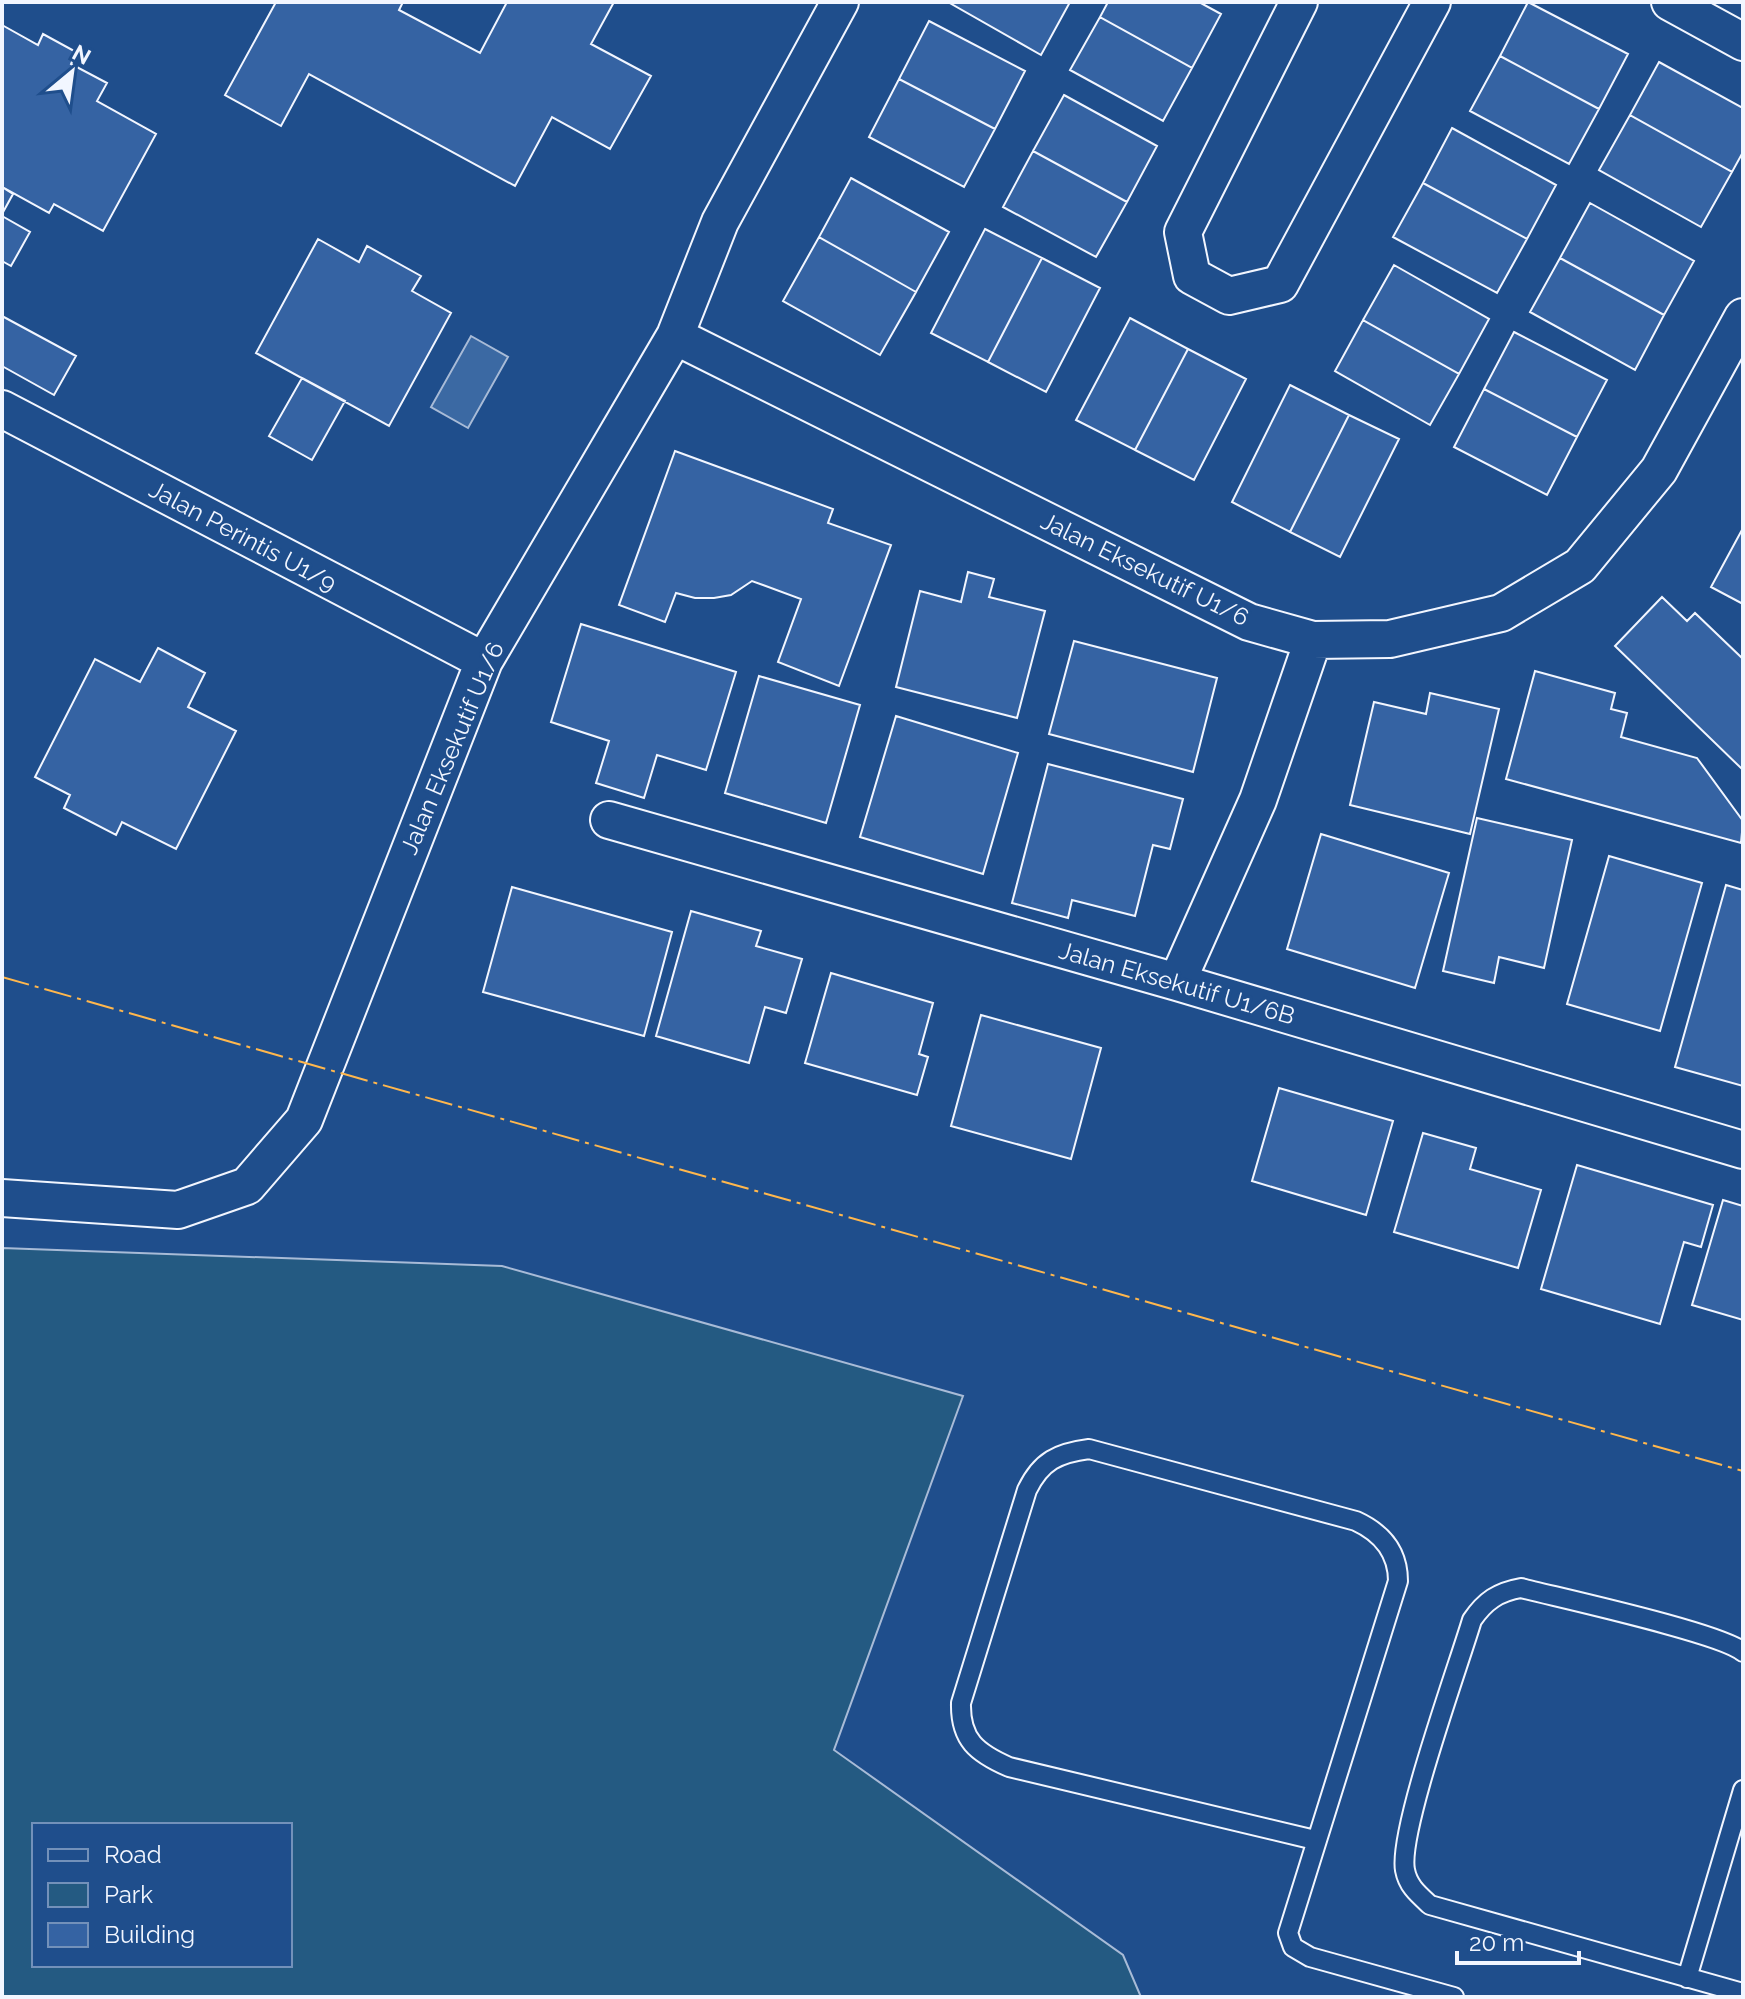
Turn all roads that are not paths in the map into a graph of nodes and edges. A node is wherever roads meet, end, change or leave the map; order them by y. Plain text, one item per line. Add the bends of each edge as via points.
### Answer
1 (840, 2) edge
2 (1299, 2) edge
3 (1432, 2) edge
4 (1670, 2) edge
5 (1743, 42) edge
6 (1743, 317) edge
7 (675, 336) junction
8 (2, 409) edge
9 (1313, 640) junction
10 (484, 661) junction
11 (609, 820) dead end
12 (1177, 982) junction
13 (1743, 1150) edge
14 (2, 1198) edge
15 (1743, 1652) edge
16 (1743, 1790) edge
17 (1315, 1840) junction
18 (1687, 1978) junction
19 (1743, 1993) edge
20 (1454, 1997) edge

1 - 7 street, Jalan Eksekutif U1/6 via 720,222
2 - 3 street via 1183,232 1192,276 1229,296 1280,284
4 - 5 street
6 - 9 street, Jalan Eksekutif U1/6 via 1659,470 1580,566 1501,613 1390,639
7 - 9 street, Jalan Eksekutif U1/6 via 1249,622
7 - 10 street, Jalan Eksekutif U1/6
8 - 10 street, Jalan Perintis U1/9
9 - 12 street via 1258,800
10 - 14 street, Jalan Eksekutif U1/6 via 304,1120 247,1186 178,1210
11 - 12 street, Jalan Eksekutif U1/6B
12 - 13 street, Jalan Eksekutif U1/6B
15 - 18 lane via 1521,1588 1504,1591 1484,1603 1472,1620 1406,1848 1405,1869 1412,1889 1430,1905
16 - 18 lane
17 - 17 lane via 1398,1581 1398,1563 1388,1545 1375,1530 1356,1521 1089,1449 1067,1452 1037,1469 961,1703 961,1724 970,1740 984,1756 1009,1767
17 - 20 lane via 1288,1933 1293,1947 1310,1957
18 - 19 lane

